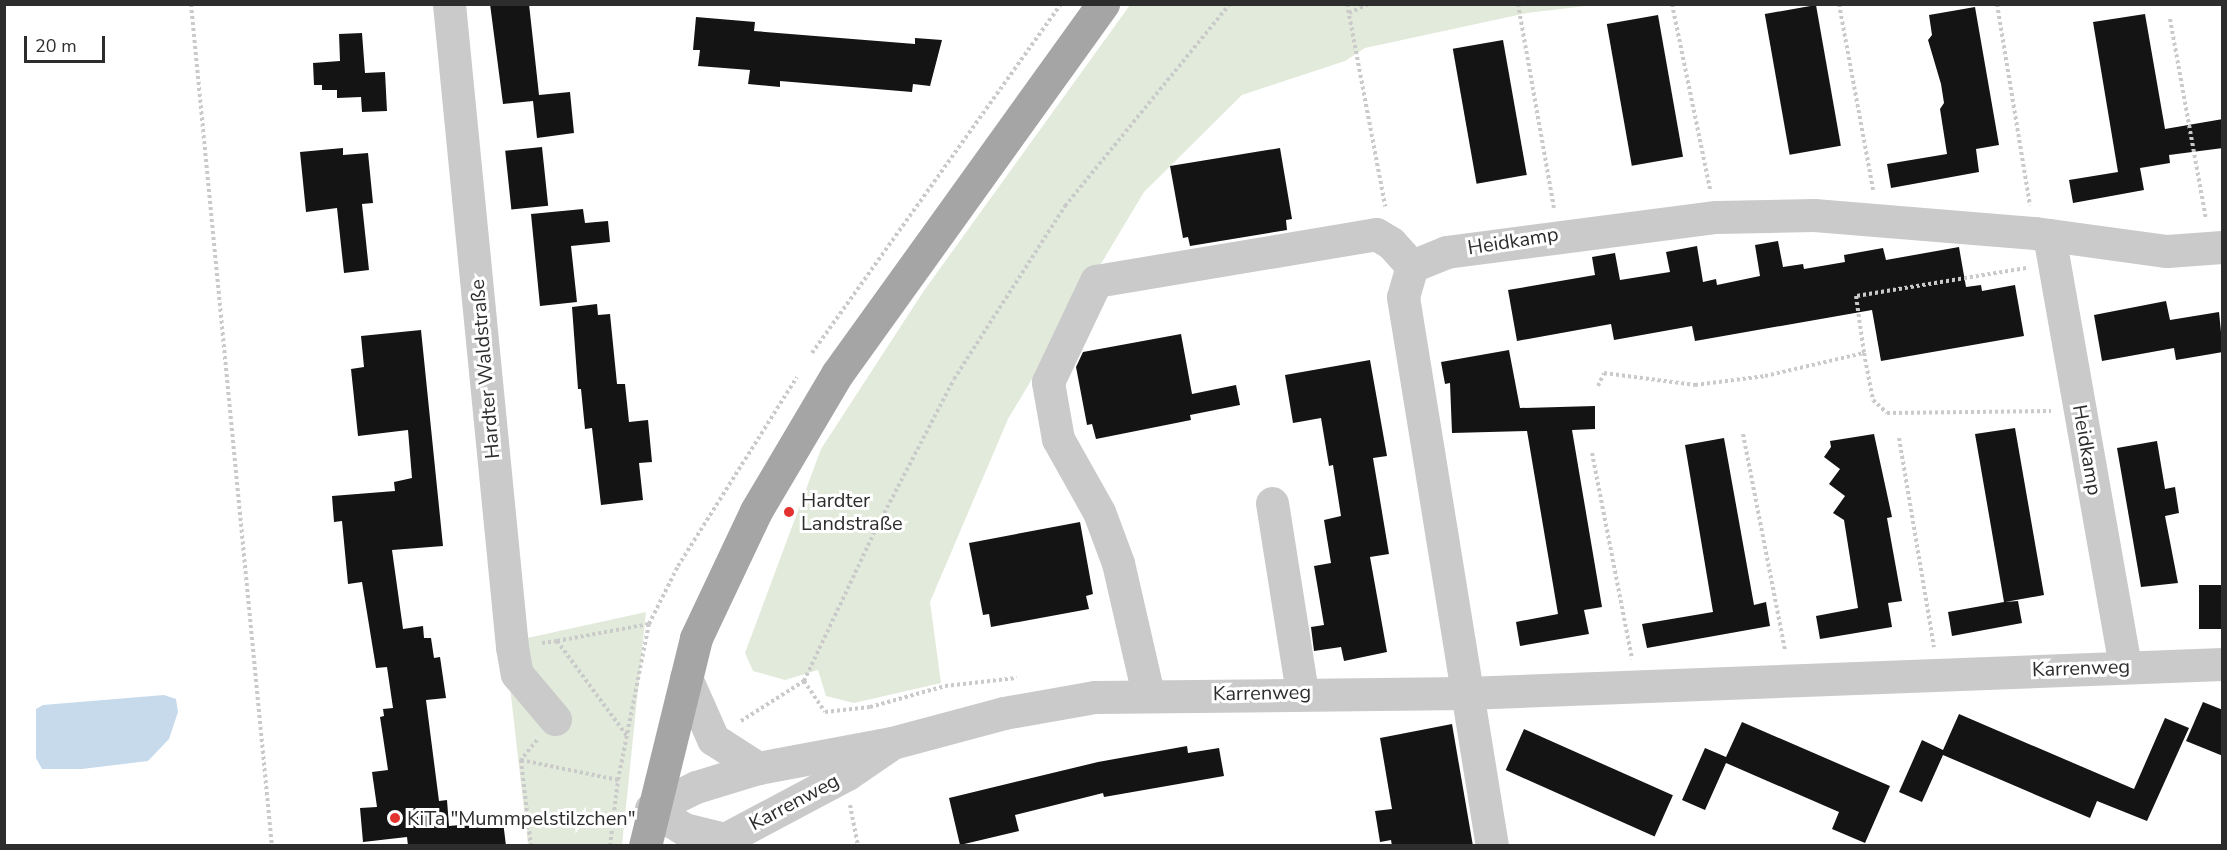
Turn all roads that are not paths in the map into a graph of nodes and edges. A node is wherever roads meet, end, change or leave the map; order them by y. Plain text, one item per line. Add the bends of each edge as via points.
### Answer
1 (448, 4) edge
2 (1103, 4) edge
3 (2046, 244) junction
4 (2215, 248) edge
5 (1402, 254) junction
6 (1272, 503) dead end
7 (2223, 664) edge
8 (2125, 666) junction
9 (686, 678) junction
10 (1302, 692) junction
11 (1466, 693) junction
12 (1148, 694) junction
13 (555, 719) road end
14 (892, 743) junction
15 (758, 768) junction
16 (651, 809) junction
17 (722, 842) edge
18 (645, 846) edge
19 (1492, 846) edge

1 - 13 street, Hardter Waldstraße via 512,647 517,674
2 - 9 main road via 837,374 736,548 696,638
3 - 4 street, Heidkamp via 2167,251
3 - 5 street, Heidkamp via 1814,215 1716,217 1559,234 1446,252
3 - 8 street, Heidkamp
5 - 11 street via 1403,297
5 - 12 street via 1376,234 1096,281 1048,382 1058,439 1099,512 1118,563 1138,666
6 - 10 street
7 - 8 street, Karrenweg
8 - 11 street, Karrenweg
9 - 15 street via 713,739
9 - 16 main road
10 - 11 street, Karrenweg
10 - 12 street, Karrenweg
11 - 19 street
12 - 14 street, Karrenweg via 1095,697 1004,713
14 - 15 street, Karrenweg
14 - 17 street, Karrenweg via 847,774
15 - 16 street, Karrenweg via 696,788
16 - 17 street, Karrenweg via 684,829
16 - 18 main road

